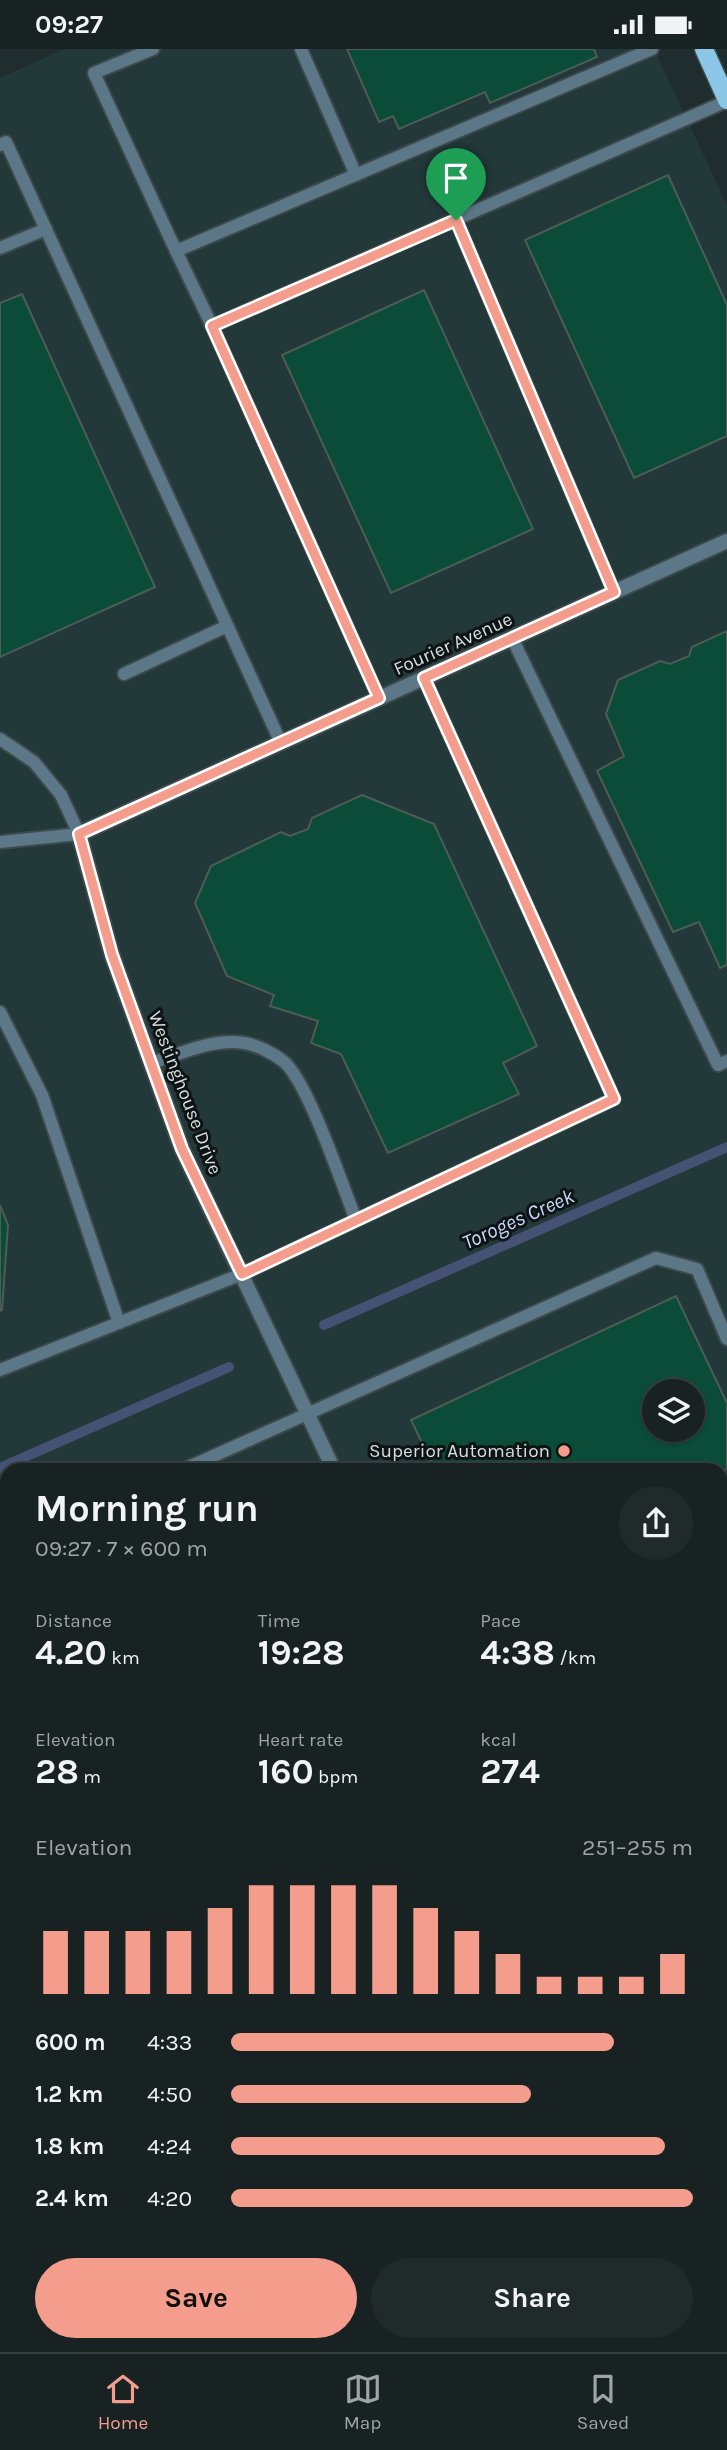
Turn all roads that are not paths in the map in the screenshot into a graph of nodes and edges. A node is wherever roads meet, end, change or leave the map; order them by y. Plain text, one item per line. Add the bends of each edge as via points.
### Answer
1 (152, 49) edge
2 (300, 49) edge
3 (652, 49) edge
4 (704, 49) edge
5 (727, 100) edge
6 (0, 145) edge
7 (356, 175) junction
8 (456, 220) junction
9 (46, 229) junction
10 (0, 248) edge
11 (176, 251) junction
12 (212, 326) junction
13 (727, 541) edge
14 (614, 592) junction
15 (227, 626) junction
16 (512, 638) junction
17 (124, 674) dead end
18 (424, 678) junction
19 (379, 698) junction
20 (0, 739) edge
21 (281, 743) junction
22 (79, 834) junction
23 (0, 842) edge
24 (0, 1013) edge
25 (727, 1061) edge
26 (151, 1063) junction
27 (356, 1220) junction
28 (242, 1274) junction
29 (119, 1323) junction
30 (727, 1339) edge
31 (0, 1370) edge
32 (307, 1415) junction
33 (201, 1463) edge
34 (331, 1463) edge

1 - 11 lane via 94,73
2 - 7 lane
3 - 7 lane
4 - 5 main road
5 - 8 lane
6 - 9 lane via 6,142
7 - 11 lane
8 - 12 lane
8 - 14 lane
9 - 10 lane
9 - 15 lane
11 - 12 lane
12 - 19 lane
13 - 14 street, Fourier Avenue
14 - 16 street, Fourier Avenue
15 - 17 lane
15 - 21 lane
16 - 18 street, Fourier Avenue
16 - 25 lane via 718,1065
18 - 19 street, Fourier Avenue
18 - 27 lane via 614,1099
19 - 21 street, Fourier Avenue
20 - 22 lane via 34,762 61,795
21 - 22 street, Fourier Avenue
22 - 23 lane
22 - 26 street, Westinghouse Drive via 112,955
24 - 29 lane via 43,1095
26 - 27 lane via 209,1045 244,1043 285,1062 302,1085
26 - 28 street, Westinghouse Drive via 182,1149
27 - 28 lane
28 - 29 lane
28 - 32 street, Westinghouse Drive
29 - 31 lane
30 - 32 lane via 697,1269 656,1258
32 - 33 lane
32 - 34 street, Westinghouse Drive

